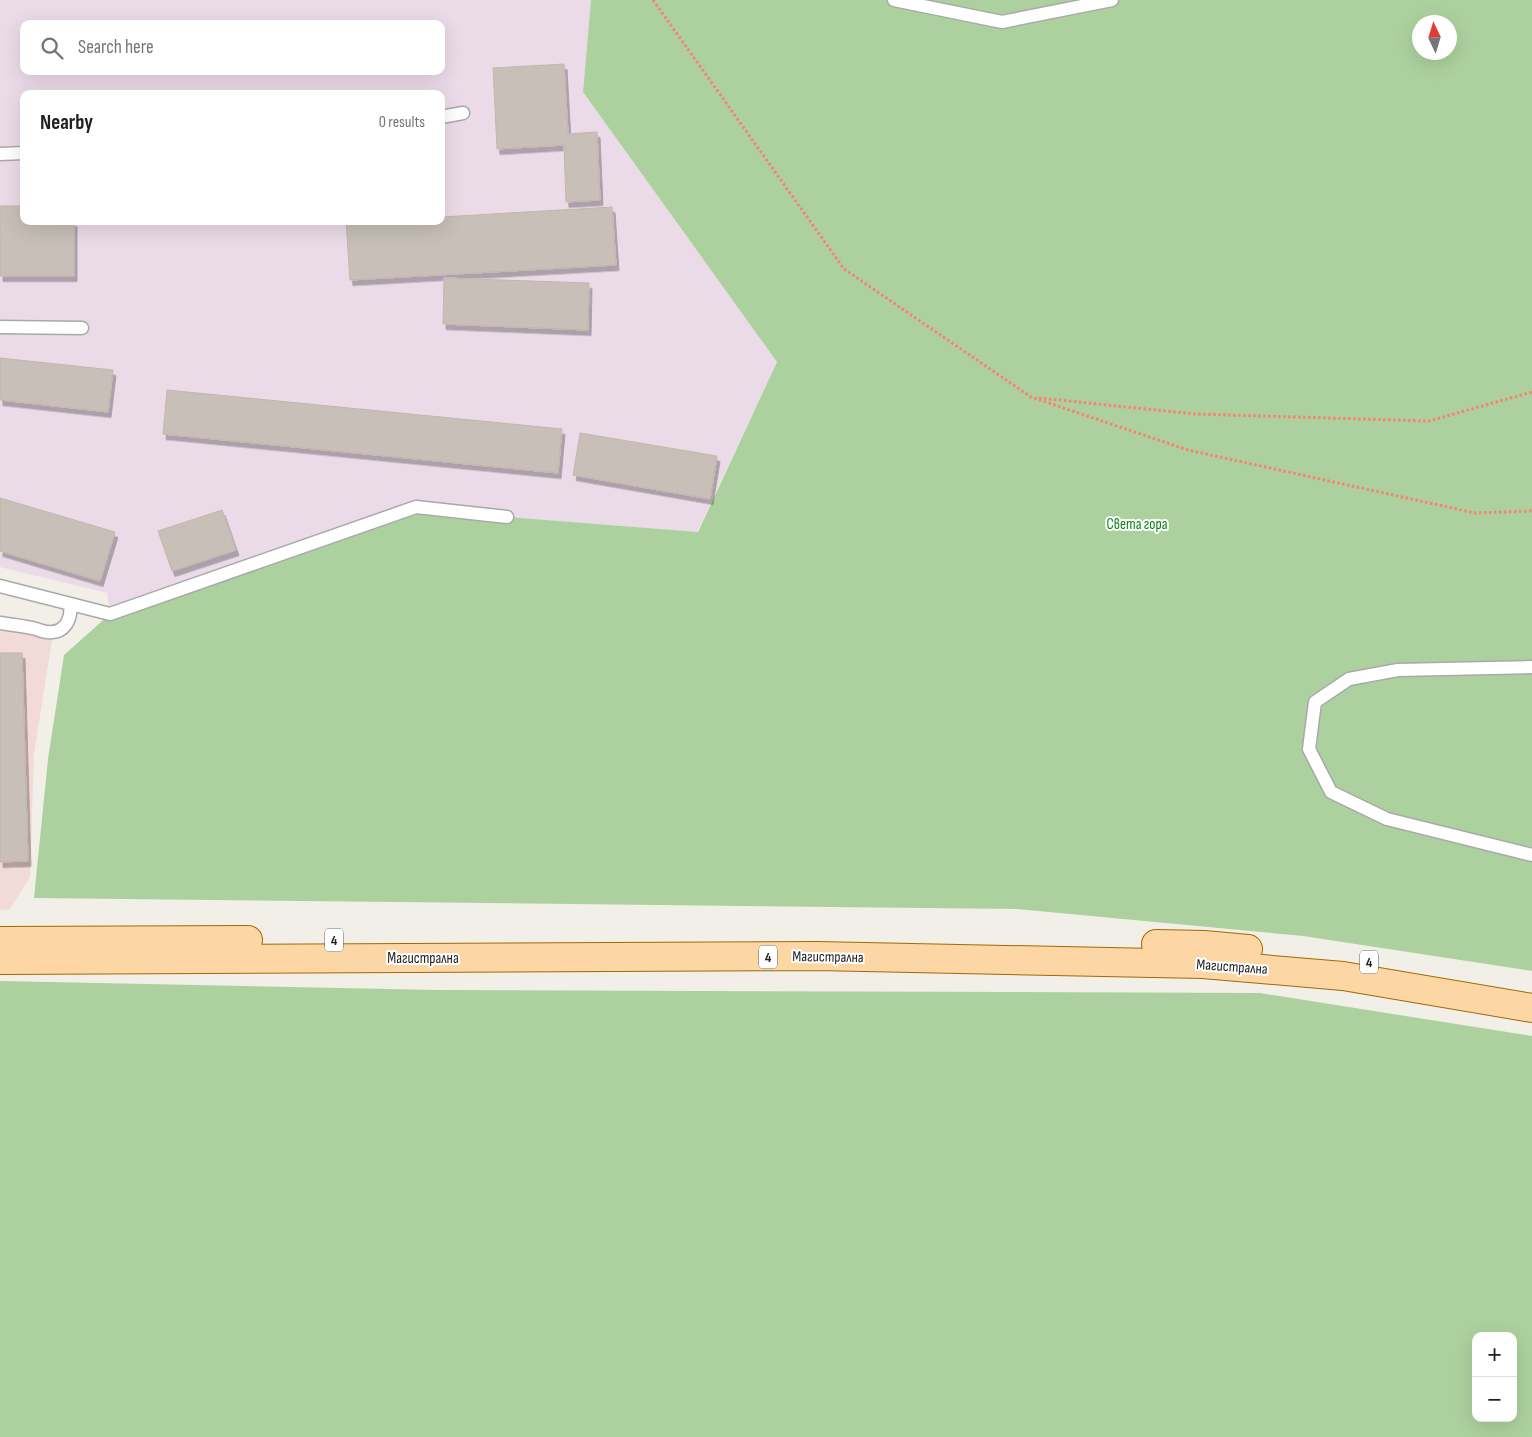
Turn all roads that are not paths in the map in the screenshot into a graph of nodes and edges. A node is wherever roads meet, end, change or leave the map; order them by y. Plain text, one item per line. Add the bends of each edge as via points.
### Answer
1 (894, 0) edge
2 (1112, 0) edge
3 (463, 113) dead end
4 (445, 115) edge
5 (20, 153) edge
6 (0, 154) edge
7 (0, 328) edge
8 (82, 328) dead end
9 (507, 518) dead end
10 (0, 586) edge
11 (70, 604) junction
12 (0, 623) edge
13 (1532, 667) edge
14 (1532, 855) edge
15 (1, 945) edge
16 (1532, 989) edge
17 (1532, 1008) edge

1 - 2 lane via 1002,22
3 - 4 lane
5 - 6 lane
7 - 8 lane
9 - 11 lane via 416,507 110,614
10 - 11 lane
11 - 12 lane via 70,619 55,632
13 - 14 lane via 1398,670 1349,679 1315,702 1309,749 1331,792 1387,819
15 - 16 main road, Магистрална / 4 via 817,940 1204,945 1348,959
15 - 17 main road, Магистрална / 4 via 1203,964 1344,976

